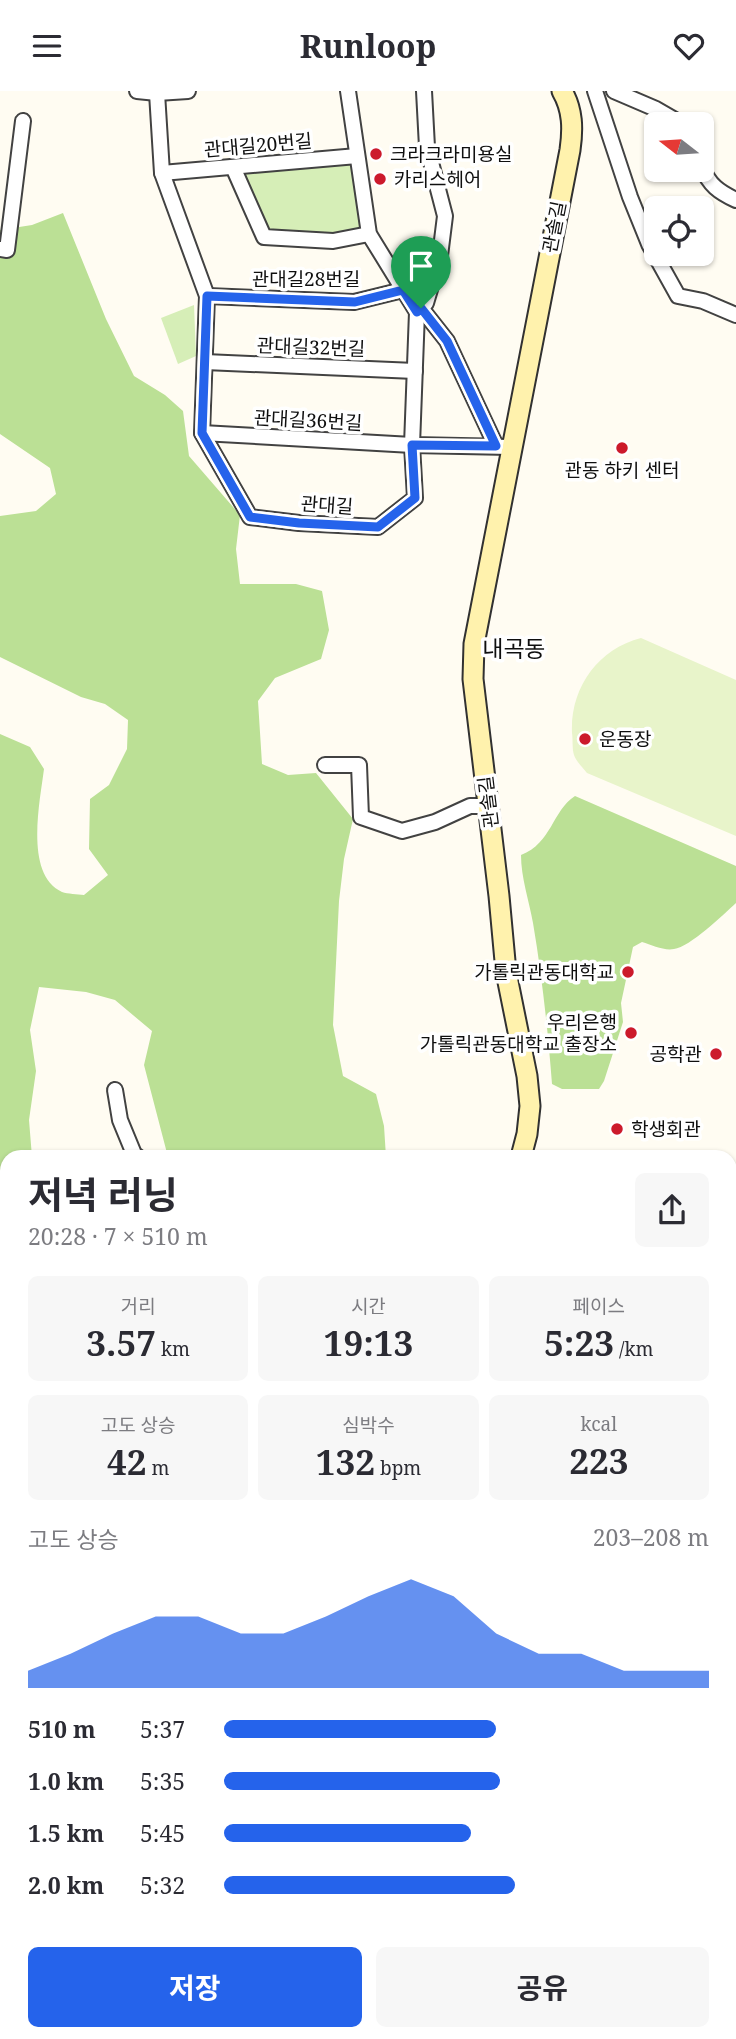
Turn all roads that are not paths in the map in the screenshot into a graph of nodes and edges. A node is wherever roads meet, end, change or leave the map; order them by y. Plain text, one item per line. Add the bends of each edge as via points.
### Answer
1 (137, 91) edge
2 (188, 91) edge
3 (348, 91) edge
4 (424, 91) edge
5 (562, 91) edge
6 (595, 91) edge
7 (614, 91) edge
8 (157, 93) junction
9 (661, 112) edge
10 (23, 121) dead end
11 (358, 156) junction
12 (233, 167) junction
13 (162, 173) junction
14 (709, 182) edge
15 (736, 200) edge
16 (369, 234) junction
17 (0, 249) edge
18 (403, 290) junction
19 (207, 296) junction
20 (419, 310) junction
21 (736, 315) edge
22 (205, 362) junction
23 (415, 371) junction
24 (202, 433) junction
25 (412, 445) junction
26 (503, 447) junction
27 (325, 765) dead end
28 (488, 806) junction
29 (115, 1090) dead end
30 (132, 1150) edge
31 (523, 1150) edge

1 - 8 street
2 - 8 street
3 - 11 street
4 - 20 street via 427,147 445,216 440,256 426,303
5 - 26 street, 관솔길 via 571,111 570,150
6 - 21 street via 649,244 678,296
7 - 9 street
8 - 13 street
10 - 17 street via 7,250
11 - 12 street, 관대길20번길
11 - 16 street
12 - 13 street, 관대길20번길
12 - 16 street via 264,237 333,241
13 - 19 street
14 - 15 street
16 - 18 street
18 - 19 street, 관대길28번길 via 355,302
18 - 20 street
19 - 22 street
20 - 23 street, 관대길
20 - 26 street via 447,341
22 - 23 street, 관대길32번길
22 - 24 street
23 - 25 street, 관대길
24 - 25 street, 관대길36번길
24 - 25 street, 관대길 via 250,517 299,523 378,527 415,498
25 - 26 street
26 - 28 street, 관솔길 via 474,644 473,679
27 - 28 street via 359,765 361,817 402,831 470,806
28 - 31 street, 관솔길 via 506,972 530,1096
29 - 30 street via 120,1120

